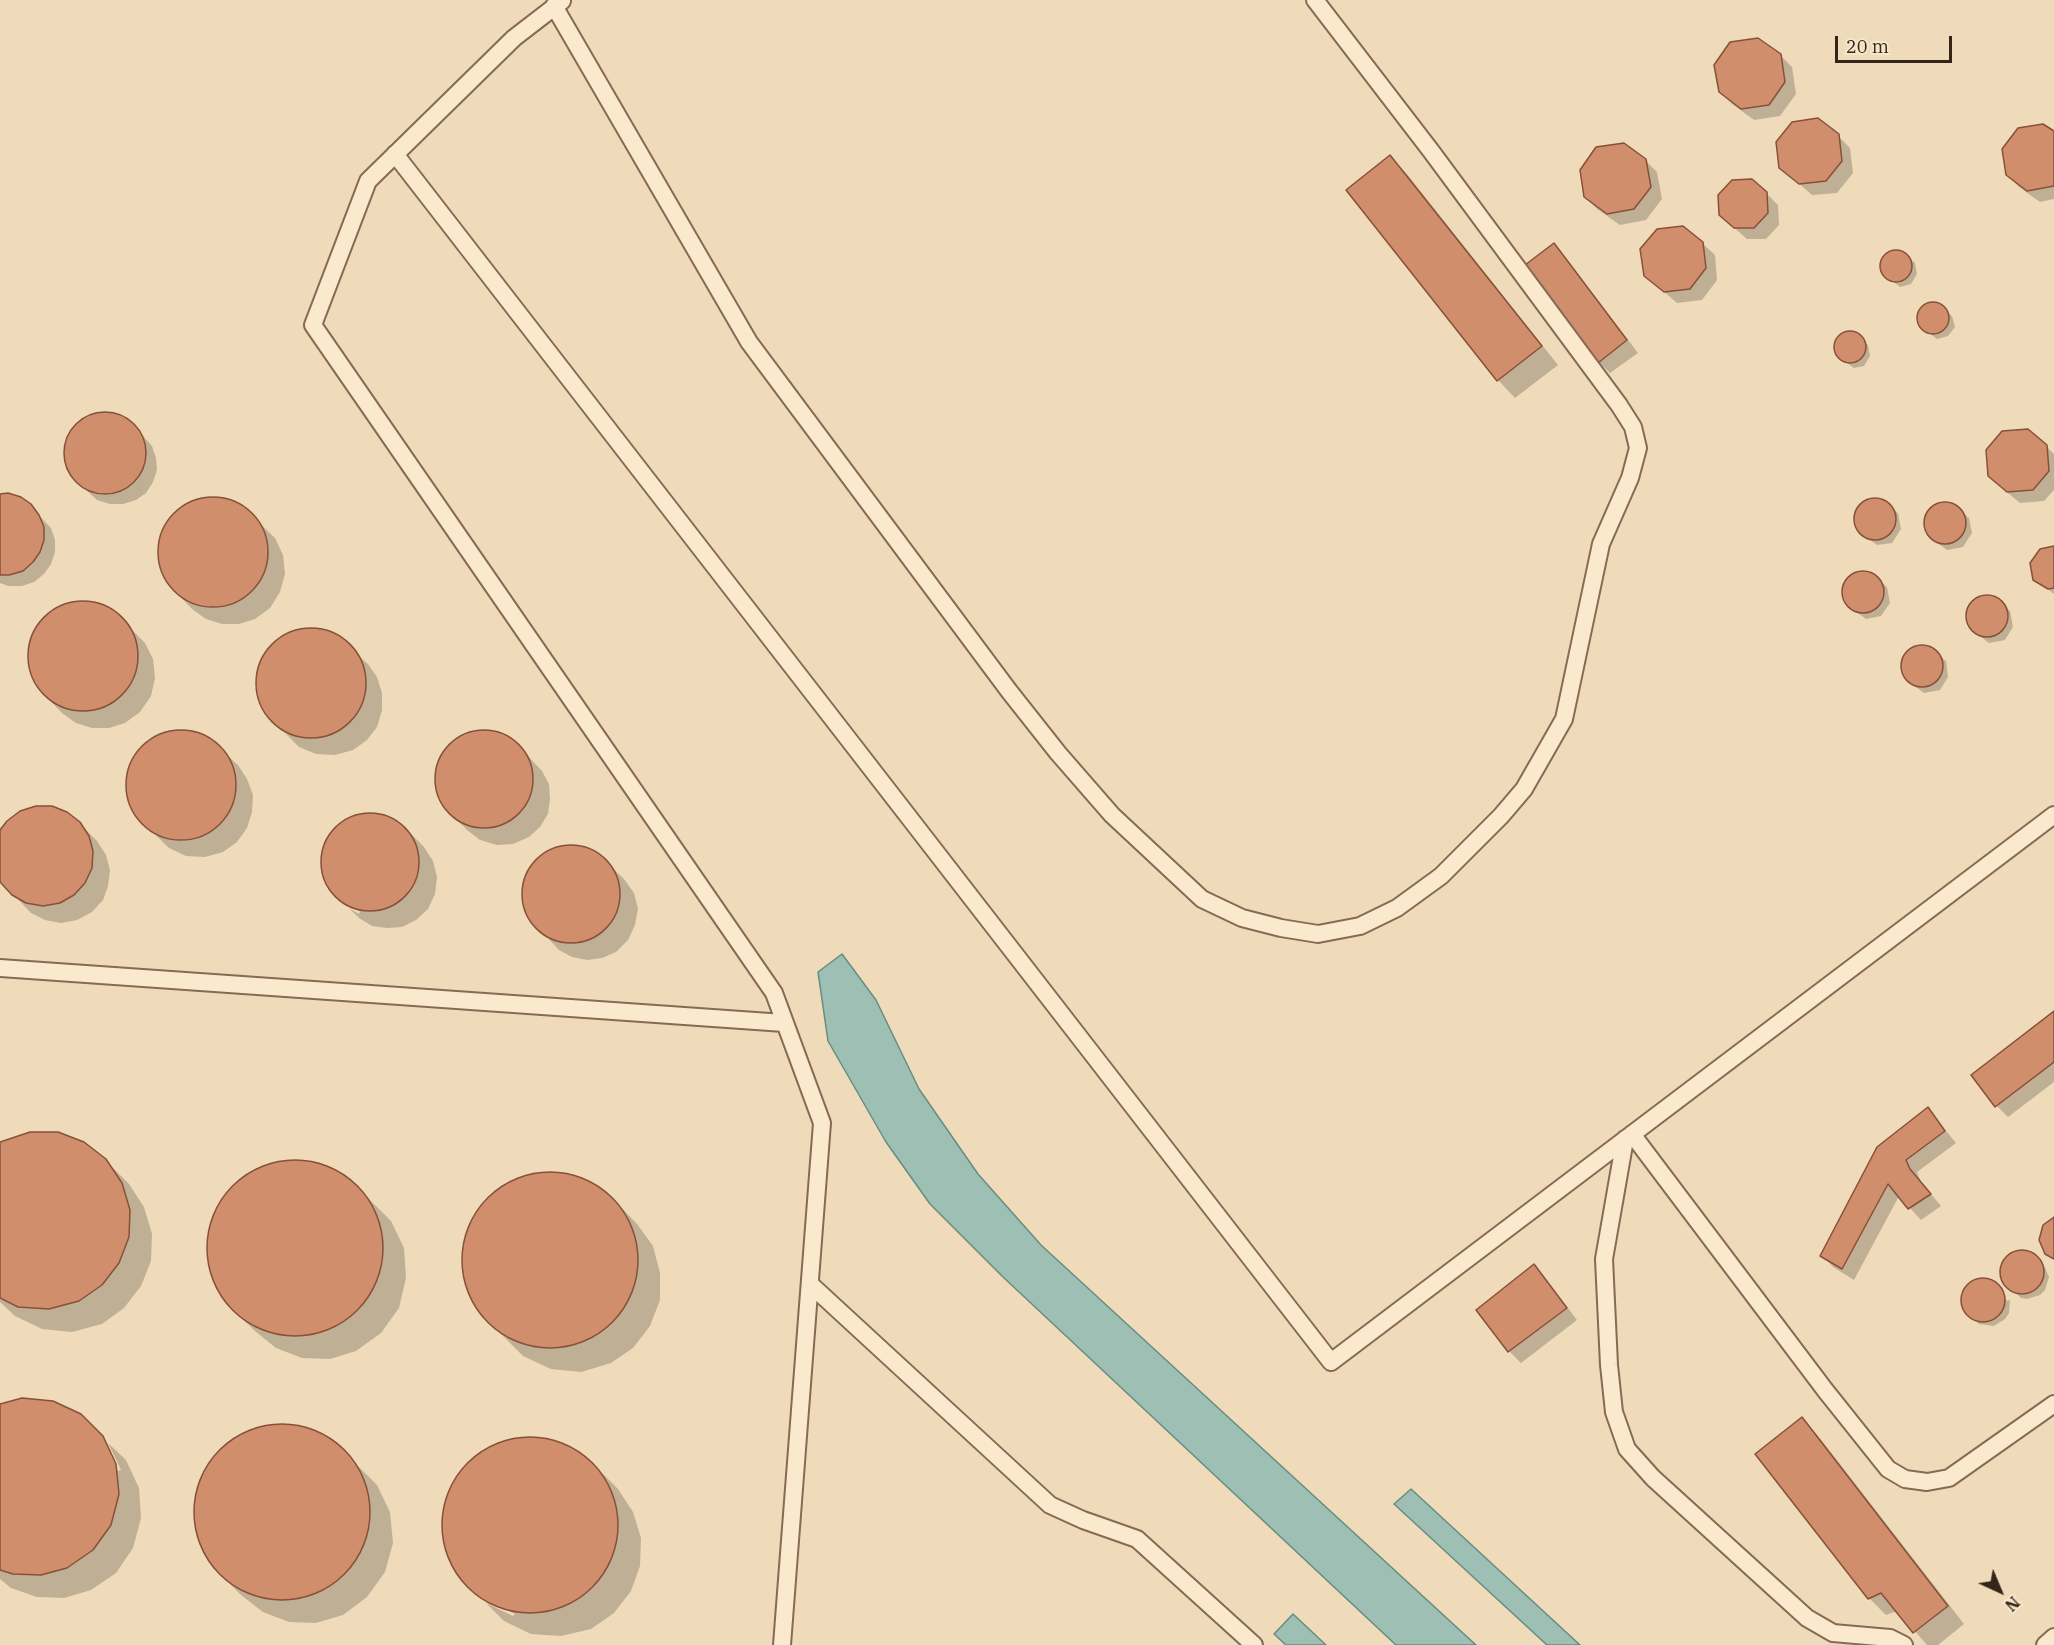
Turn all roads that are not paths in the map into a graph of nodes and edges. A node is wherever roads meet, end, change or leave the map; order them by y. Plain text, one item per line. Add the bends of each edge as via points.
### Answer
1 (1315, 0) edge
2 (559, 3) edge
3 (395, 154) junction
4 (2054, 815) edge
5 (0, 968) edge
6 (784, 1023) junction
7 (1629, 1137) junction
8 (810, 1284) junction
9 (2054, 1404) edge
10 (2054, 1637) edge
11 (782, 1645) edge
12 (1254, 1645) edge
13 (1904, 1645) edge
14 (2045, 1645) edge

1 - 2 lane via 1619,405 1633,427 1638,448 1630,478 1601,544 1564,719 1524,789 1441,876 1397,908 1360,926 1318,934 1242,918 1202,899 1112,815 1058,753 748,342
2 - 3 lane via 514,38
3 - 6 lane via 368,181 313,325 774,993
3 - 7 lane via 1331,1362
4 - 7 lane
5 - 6 lane
6 - 8 lane via 822,1123
7 - 9 lane via 1888,1469 1916,1481 1949,1478
7 - 13 lane via 1604,1259 1614,1412 1627,1449 1653,1478 1807,1618 1833,1633 1890,1638
8 - 11 lane
8 - 12 lane via 1050,1505 1137,1539
10 - 14 lane

